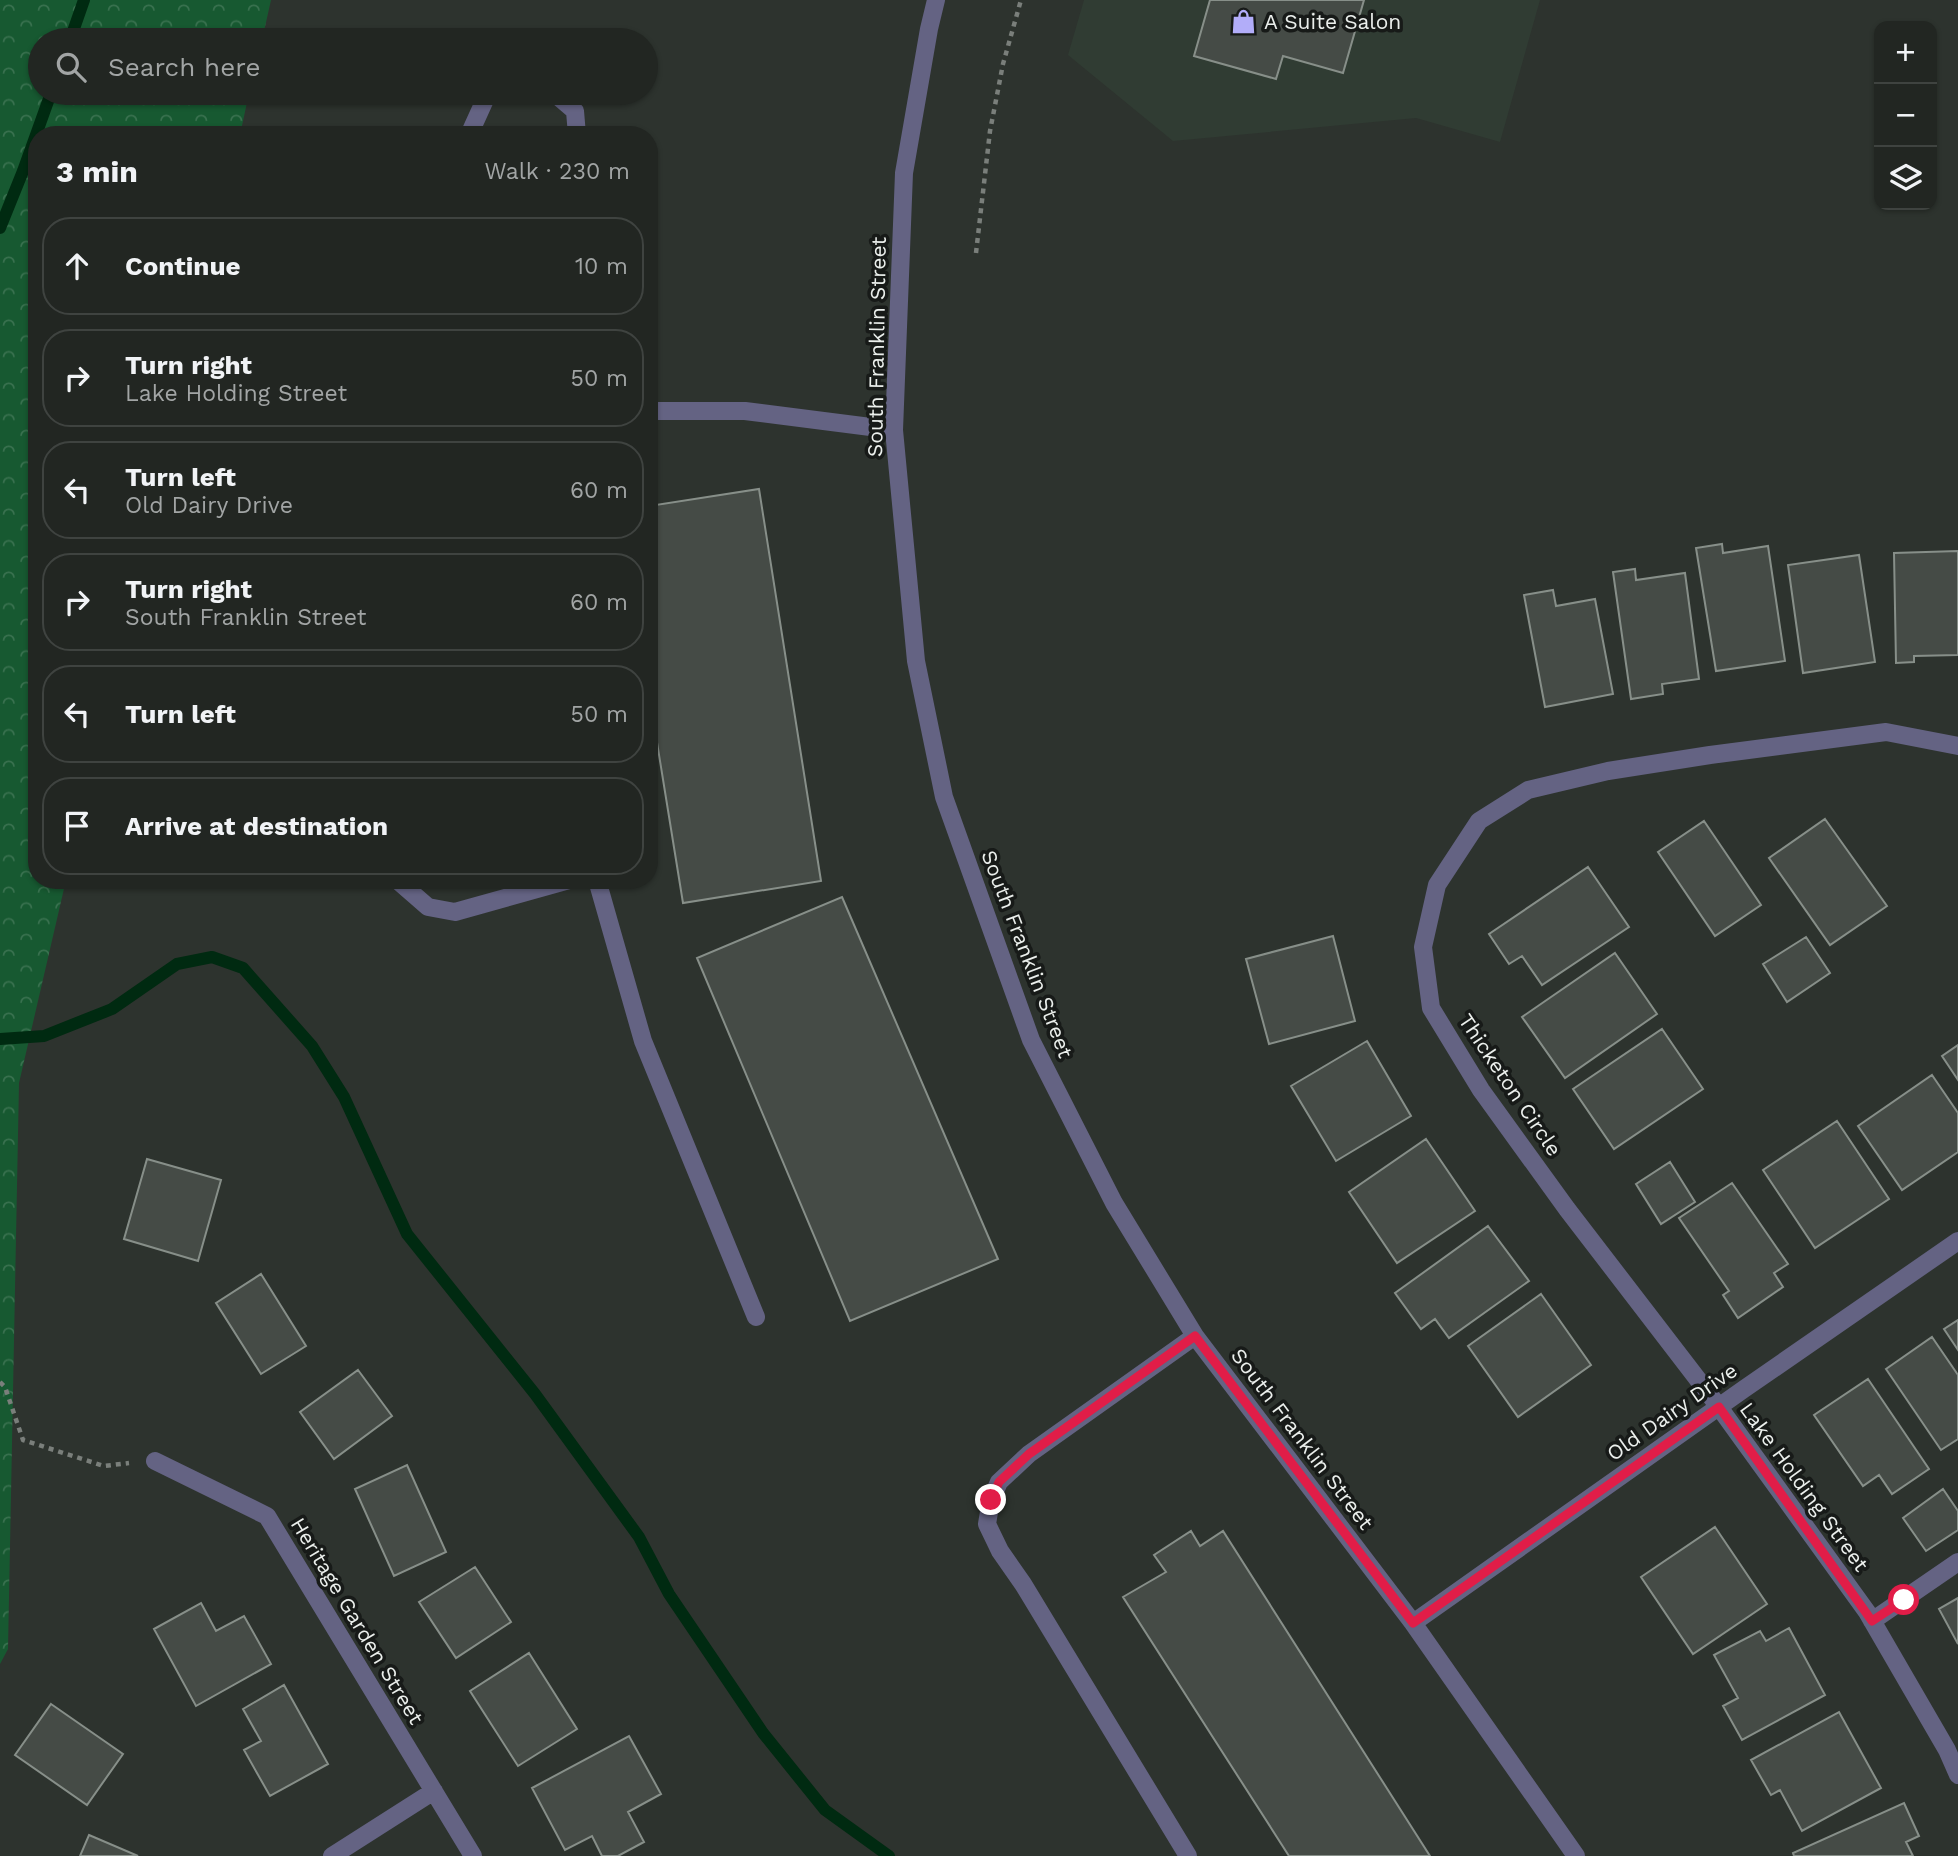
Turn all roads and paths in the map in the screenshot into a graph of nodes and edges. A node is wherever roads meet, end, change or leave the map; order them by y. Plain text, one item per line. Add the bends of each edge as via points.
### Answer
1 (936, 0) edge
2 (1021, 0) edge
3 (482, 105) edge
4 (568, 105) edge
5 (472, 126) edge
6 (576, 126) edge
7 (976, 253) dead end
8 (658, 411) edge
9 (894, 430) junction
10 (1958, 746) edge
11 (407, 889) edge
12 (537, 889) edge
13 (600, 889) edge
14 (1958, 1241) edge
15 (756, 1317) dead end
16 (1195, 1336) junction
17 (0, 1382) edge
18 (1719, 1407) junction
19 (155, 1461) joint
20 (1958, 1562) edge
21 (1872, 1621) junction
22 (1413, 1623) junction
23 (1958, 1775) edge
24 (434, 1791) junction
25 (332, 1856) edge
26 (473, 1856) edge
27 (1188, 1856) edge
28 (1576, 1856) edge

1 - 9 street, South Franklin Street via 904,173
2 - 7 path via 990,131
3 - 5 street
4 - 6 street via 575,111
8 - 9 street via 745,411
9 - 16 street, South Franklin Street via 916,661 944,797 1031,1040 1114,1203
10 - 18 street, Thicketon Circle via 1886,732 1608,771 1528,790 1479,821 1437,885 1423,947 1431,1008 1481,1090
11 - 12 street via 428,907 455,912
13 - 15 street via 643,1041
14 - 18 street, Old Dairy Drive
16 - 22 street, South Franklin Street
16 - 27 street via 1029,1454 999,1482 987,1524
17 - 19 path via 23,1440 104,1466
18 - 21 street, Lake Holding Street
18 - 22 street, Old Dairy Drive
19 - 24 street, Heritage Garden Street via 267,1516
20 - 21 street
21 - 23 street, Lake Holding Street
22 - 28 street, South Franklin Street
24 - 25 street
24 - 26 street, Heritage Garden Street

